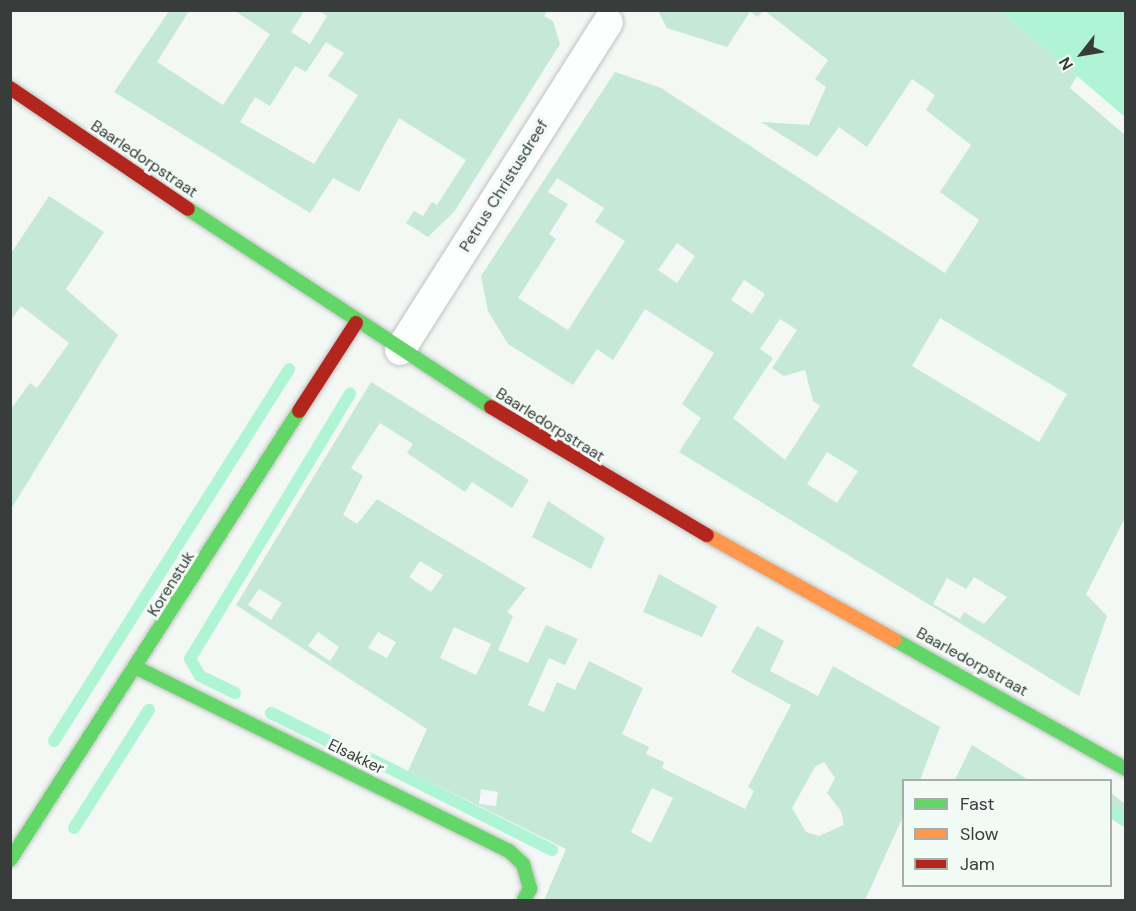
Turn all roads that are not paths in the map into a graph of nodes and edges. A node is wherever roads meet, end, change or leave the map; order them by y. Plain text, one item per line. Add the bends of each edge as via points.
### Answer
1 (608, 22) dead end
2 (10, 88) edge
3 (356, 323) junction
4 (400, 350) junction
5 (137, 668) junction
6 (1125, 769) edge
7 (10, 860) edge
8 (524, 900) edge

1 - 4 street, Petrus Christusdreef
2 - 3 main road, Baarledorpstraat
3 - 4 main road, Baarledorpstraat
3 - 5 main road, Korenstuk
4 - 6 main road, Baarledorpstraat via 597,474 1096,749
5 - 7 main road, Korenstuk
5 - 8 main road, Elsakker via 509,851 523,864 530,889

